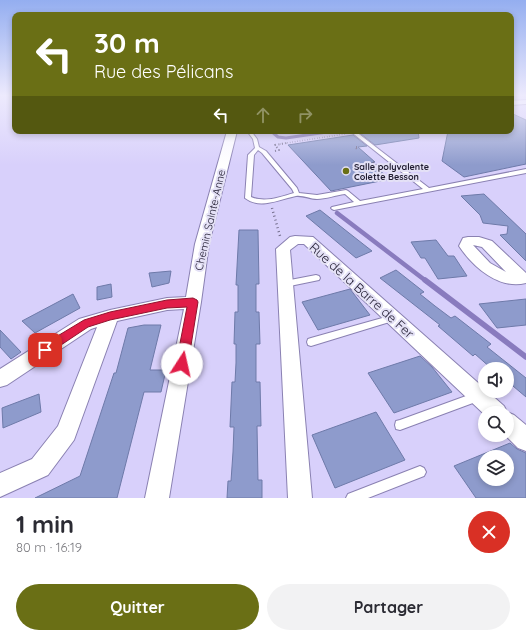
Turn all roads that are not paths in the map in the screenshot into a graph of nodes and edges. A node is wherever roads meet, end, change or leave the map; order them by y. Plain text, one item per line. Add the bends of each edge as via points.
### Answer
1 (231, 134) edge
2 (251, 134) edge
3 (356, 134) edge
4 (257, 148) junction
5 (526, 172) edge
6 (428, 190) junction
7 (297, 194) junction
8 (358, 203) junction
9 (334, 208) dead end
10 (316, 278) dead end
11 (286, 284) junction
12 (193, 302) junction
13 (110, 316) junction
14 (393, 318) junction
15 (311, 342) dead end
16 (0, 379) edge
17 (478, 395) edge
18 (478, 396) edge
19 (481, 398) edge
20 (490, 406) edge
21 (400, 425) dead end
22 (514, 429) edge
23 (526, 440) edge
24 (420, 472) dead end
25 (0, 485) edge
26 (157, 498) edge
27 (300, 498) edge
28 (352, 498) edge

1 - 12 street, Chemin Sainte-Anne via 202,244
2 - 4 lane
3 - 6 lane
4 - 7 lane via 265,154
4 - 7 lane via 251,155 248,198 255,202 267,202
5 - 6 lane
6 - 8 lane
7 - 8 lane via 317,197 346,192
8 - 9 lane
10 - 11 lane
11 - 14 street, Rue de la Barre de Fer via 283,249 295,240 308,240
11 - 27 street
12 - 13 street via 167,304
12 - 26 street, Chemin Sainte-Anne
13 - 16 street via 84,324
13 - 25 street via 66,433 40,467
14 - 15 lane
14 - 17 street, Rue de la Barre de Fer
18 - 21 lane
19 - 20 street, Rue de la Barre de Fer
22 - 23 street
24 - 28 lane

